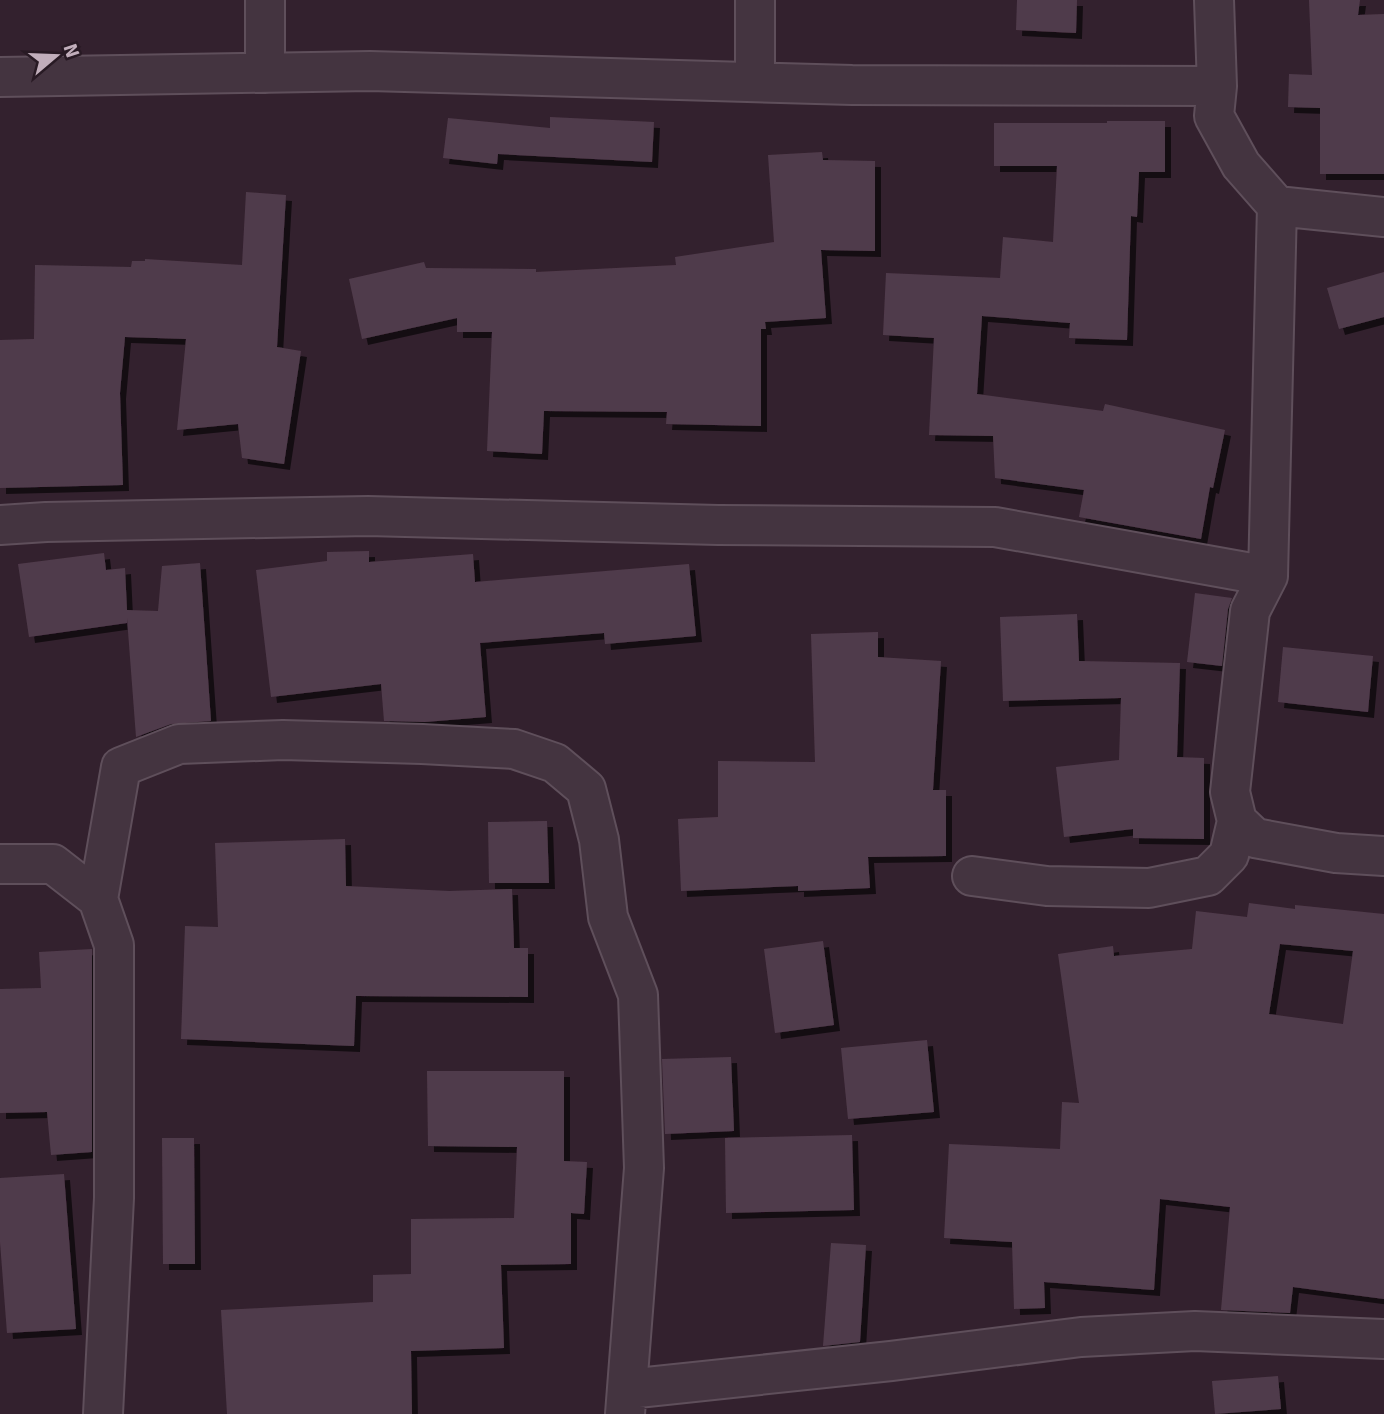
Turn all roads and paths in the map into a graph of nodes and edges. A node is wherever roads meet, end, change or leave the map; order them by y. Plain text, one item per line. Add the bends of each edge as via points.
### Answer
1 (265, 0) edge
2 (755, 0) edge
3 (1214, 0) edge
4 (265, 73) junction
5 (0, 77) edge
6 (755, 82) junction
7 (1217, 86) junction
8 (1277, 206) junction
9 (1384, 217) edge
10 (0, 525) edge
11 (1268, 576) junction
12 (1237, 821) junction
13 (1384, 856) edge
14 (0, 864) edge
15 (972, 876) dead end
16 (98, 898) junction
17 (1384, 1339) edge
18 (626, 1402) edge
19 (103, 1414) edge

1 - 4 street
2 - 6 street
3 - 7 street
4 - 5 street
4 - 6 street via 370,71
6 - 7 street
7 - 8 street via 1214,116 1241,165
8 - 9 street
8 - 11 street
10 - 11 street via 368,516 995,527
11 - 12 street via 1250,611 1230,792
12 - 13 street via 1255,838 1336,853
12 - 15 street via 1229,855 1208,876 1149,888 1046,886
14 - 16 street via 53,864
16 - 18 street via 121,767 179,744 283,740 514,749 555,763 586,789 599,839 608,917 638,995 645,1168
16 - 19 street via 114,945 114,1198
17 - 18 street via 1195,1331 1081,1336

